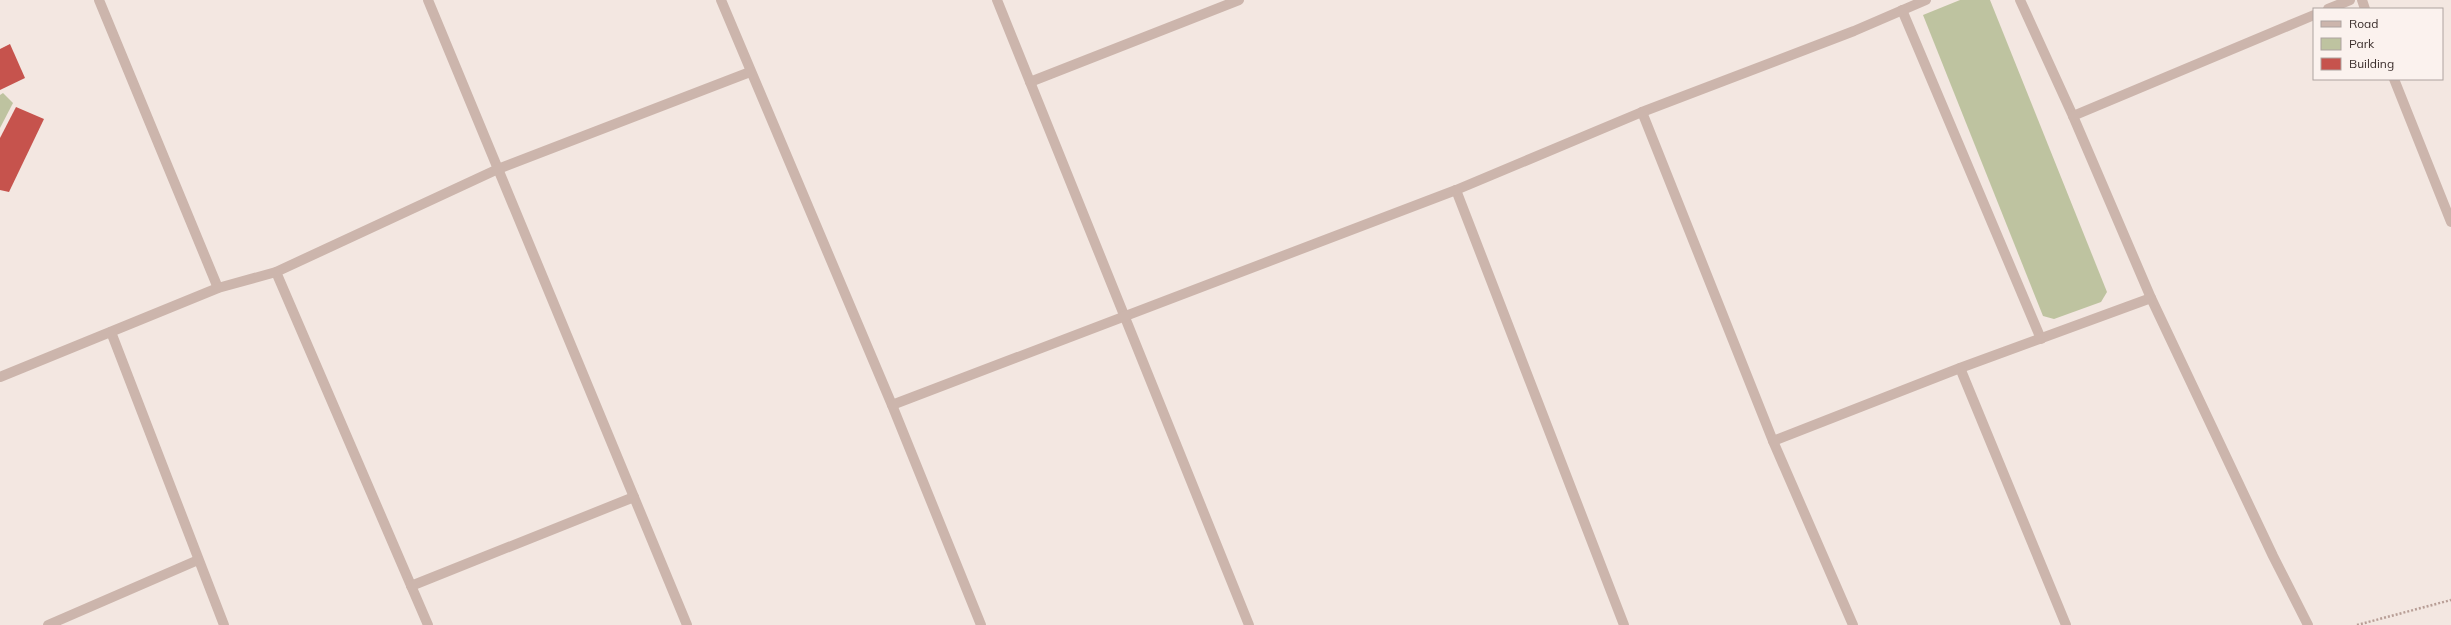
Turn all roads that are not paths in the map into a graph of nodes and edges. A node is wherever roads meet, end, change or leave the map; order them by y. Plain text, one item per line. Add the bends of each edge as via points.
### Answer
1 (99, 0) edge
2 (428, 0) edge
3 (721, 0) edge
4 (997, 0) edge
5 (1239, 0) edge
6 (1926, 0) edge
7 (2020, 0) edge
8 (2350, 0) edge
9 (2330, 8) edge
10 (1902, 10) junction
11 (2313, 15) edge
12 (750, 72) junction
13 (2394, 80) edge
14 (1030, 82) junction
15 (1642, 112) junction
16 (2073, 116) junction
17 (498, 169) junction
18 (1456, 190) junction
19 (2451, 222) edge
20 (276, 272) junction
21 (218, 288) junction
22 (2151, 298) junction
23 (1124, 316) junction
24 (111, 332) junction
25 (2041, 339) junction
26 (1960, 368) junction
27 (0, 377) edge
28 (892, 406) junction
29 (1773, 441) junction
30 (634, 497) junction
31 (198, 560) junction
32 (411, 586) junction
33 (48, 625) edge
34 (224, 625) edge
35 (428, 625) edge
36 (687, 625) edge
37 (981, 625) edge
38 (1249, 625) edge
39 (1624, 625) edge
40 (1853, 625) edge
41 (2066, 625) edge
42 (2308, 625) edge

1 - 21 street
2 - 17 street
3 - 12 street
4 - 14 street
5 - 14 street
6 - 10 street
7 - 16 street
8 - 9 street
10 - 15 street via 1854,31
10 - 25 street
11 - 16 street
12 - 17 street
12 - 28 street
13 - 19 street
14 - 23 street
15 - 18 street
15 - 29 street
16 - 22 street
17 - 20 street
17 - 30 street
18 - 23 street
18 - 39 street
20 - 21 street
20 - 32 street
21 - 24 street
22 - 25 street
22 - 42 street
23 - 28 street
23 - 38 street
24 - 27 street
24 - 31 street
25 - 26 street
26 - 29 street
26 - 41 street
28 - 37 street
29 - 40 street
30 - 32 street
30 - 36 street
31 - 33 street
31 - 34 street
32 - 35 street

